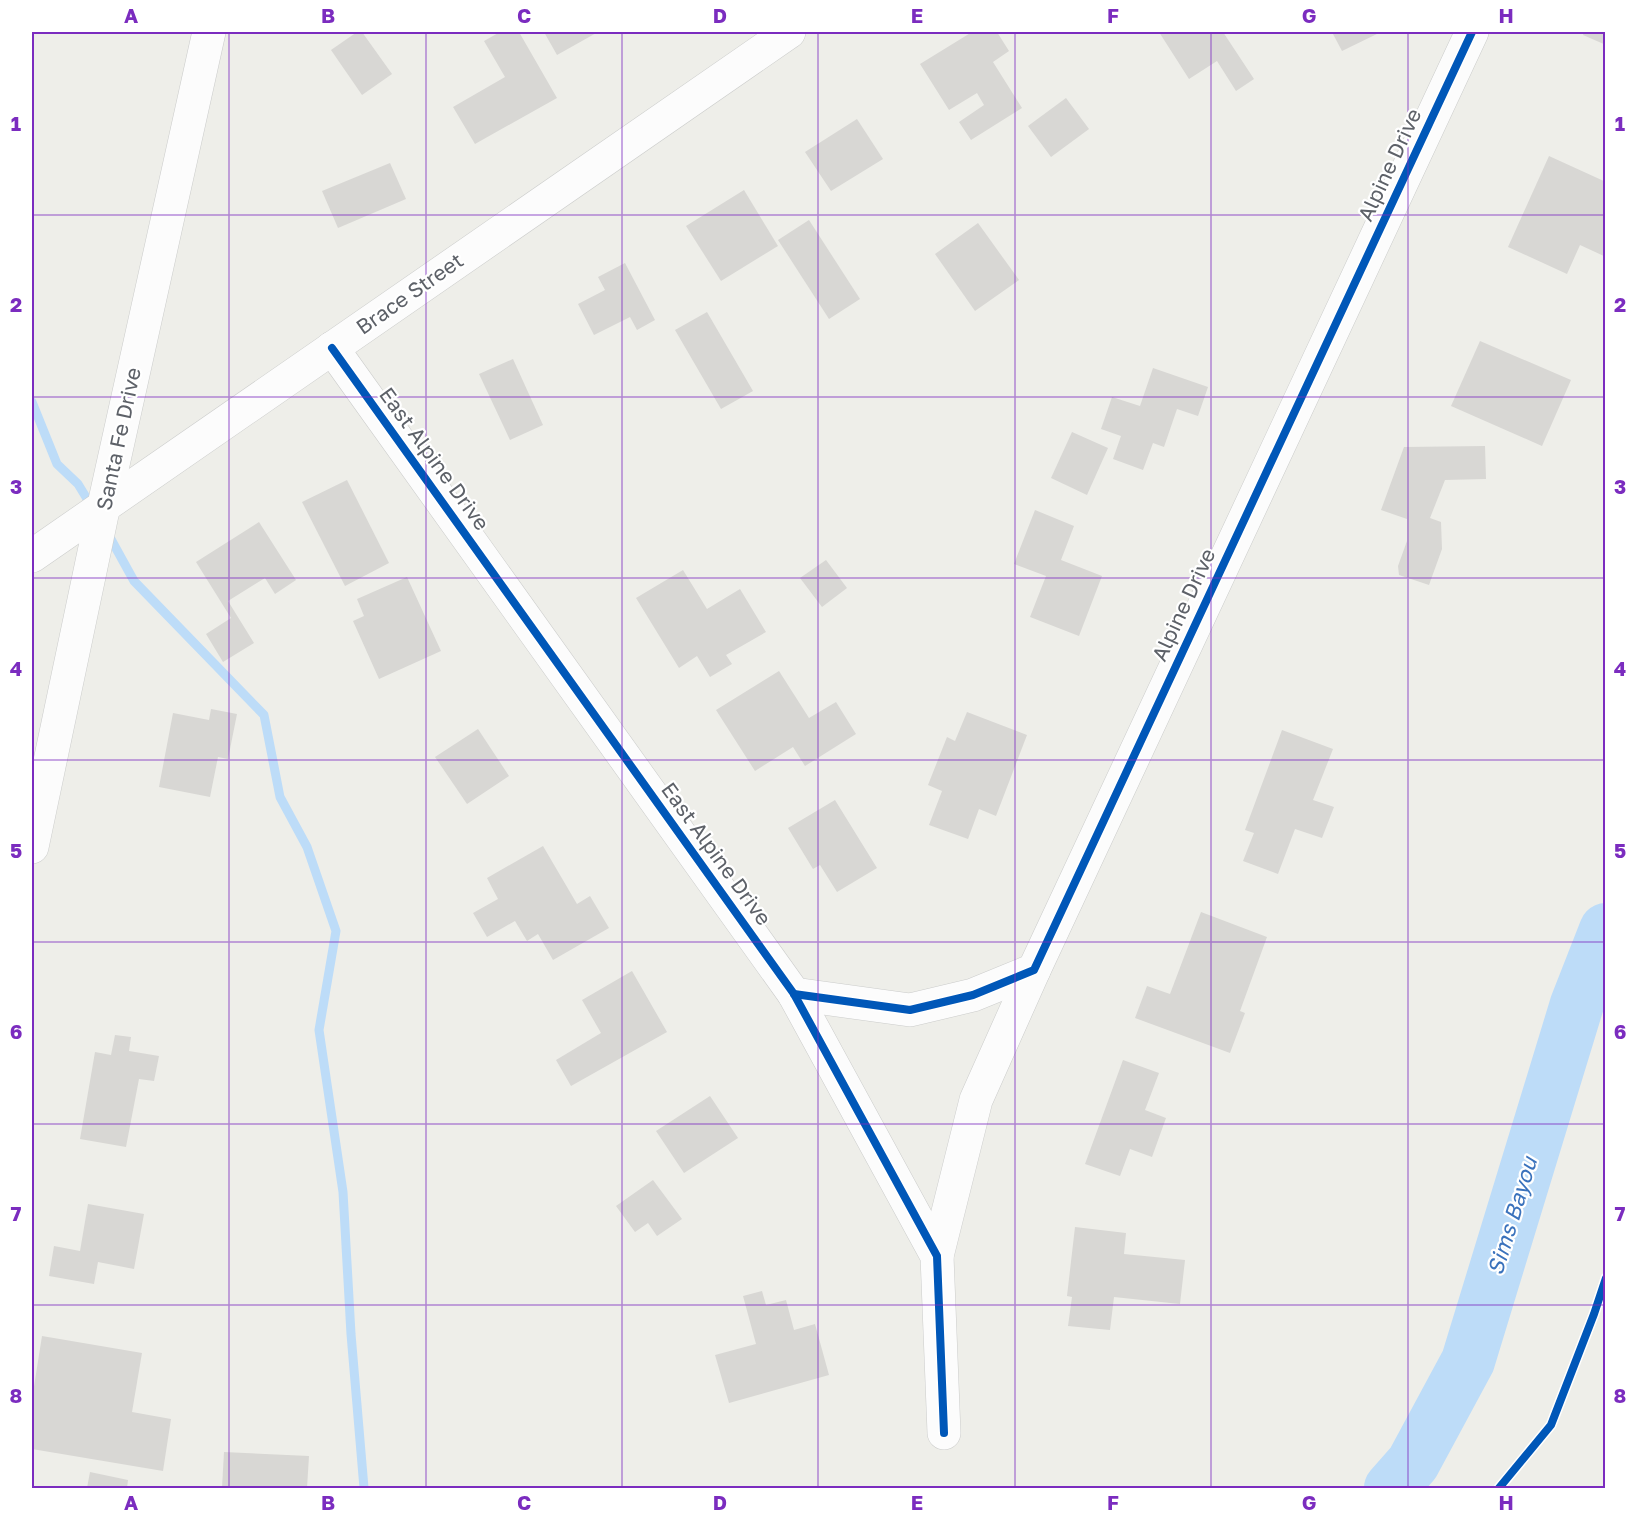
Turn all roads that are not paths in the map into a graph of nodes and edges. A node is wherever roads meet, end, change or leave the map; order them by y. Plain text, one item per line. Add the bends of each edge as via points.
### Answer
1 (209, 32) edge
2 (789, 32) edge
3 (1472, 32) edge
4 (332, 348) junction
5 (104, 505) junction
6 (32, 556) edge
7 (32, 847) edge
8 (1034, 970) junction
9 (794, 994) junction
10 (937, 1256) junction
11 (944, 1433) dead end

1 - 5 street, Santa Fe Drive
2 - 4 street, Brace Street
3 - 8 street, Alpine Drive
4 - 5 street, Brace Street
4 - 9 street, East Alpine Drive
5 - 6 street, Brace Street
5 - 7 street, Santa Fe Drive
8 - 9 street via 973,995 910,1010
8 - 10 street, Alpine Drive via 976,1100
9 - 10 street, East Alpine Drive
10 - 11 street, East Alpine Drive

